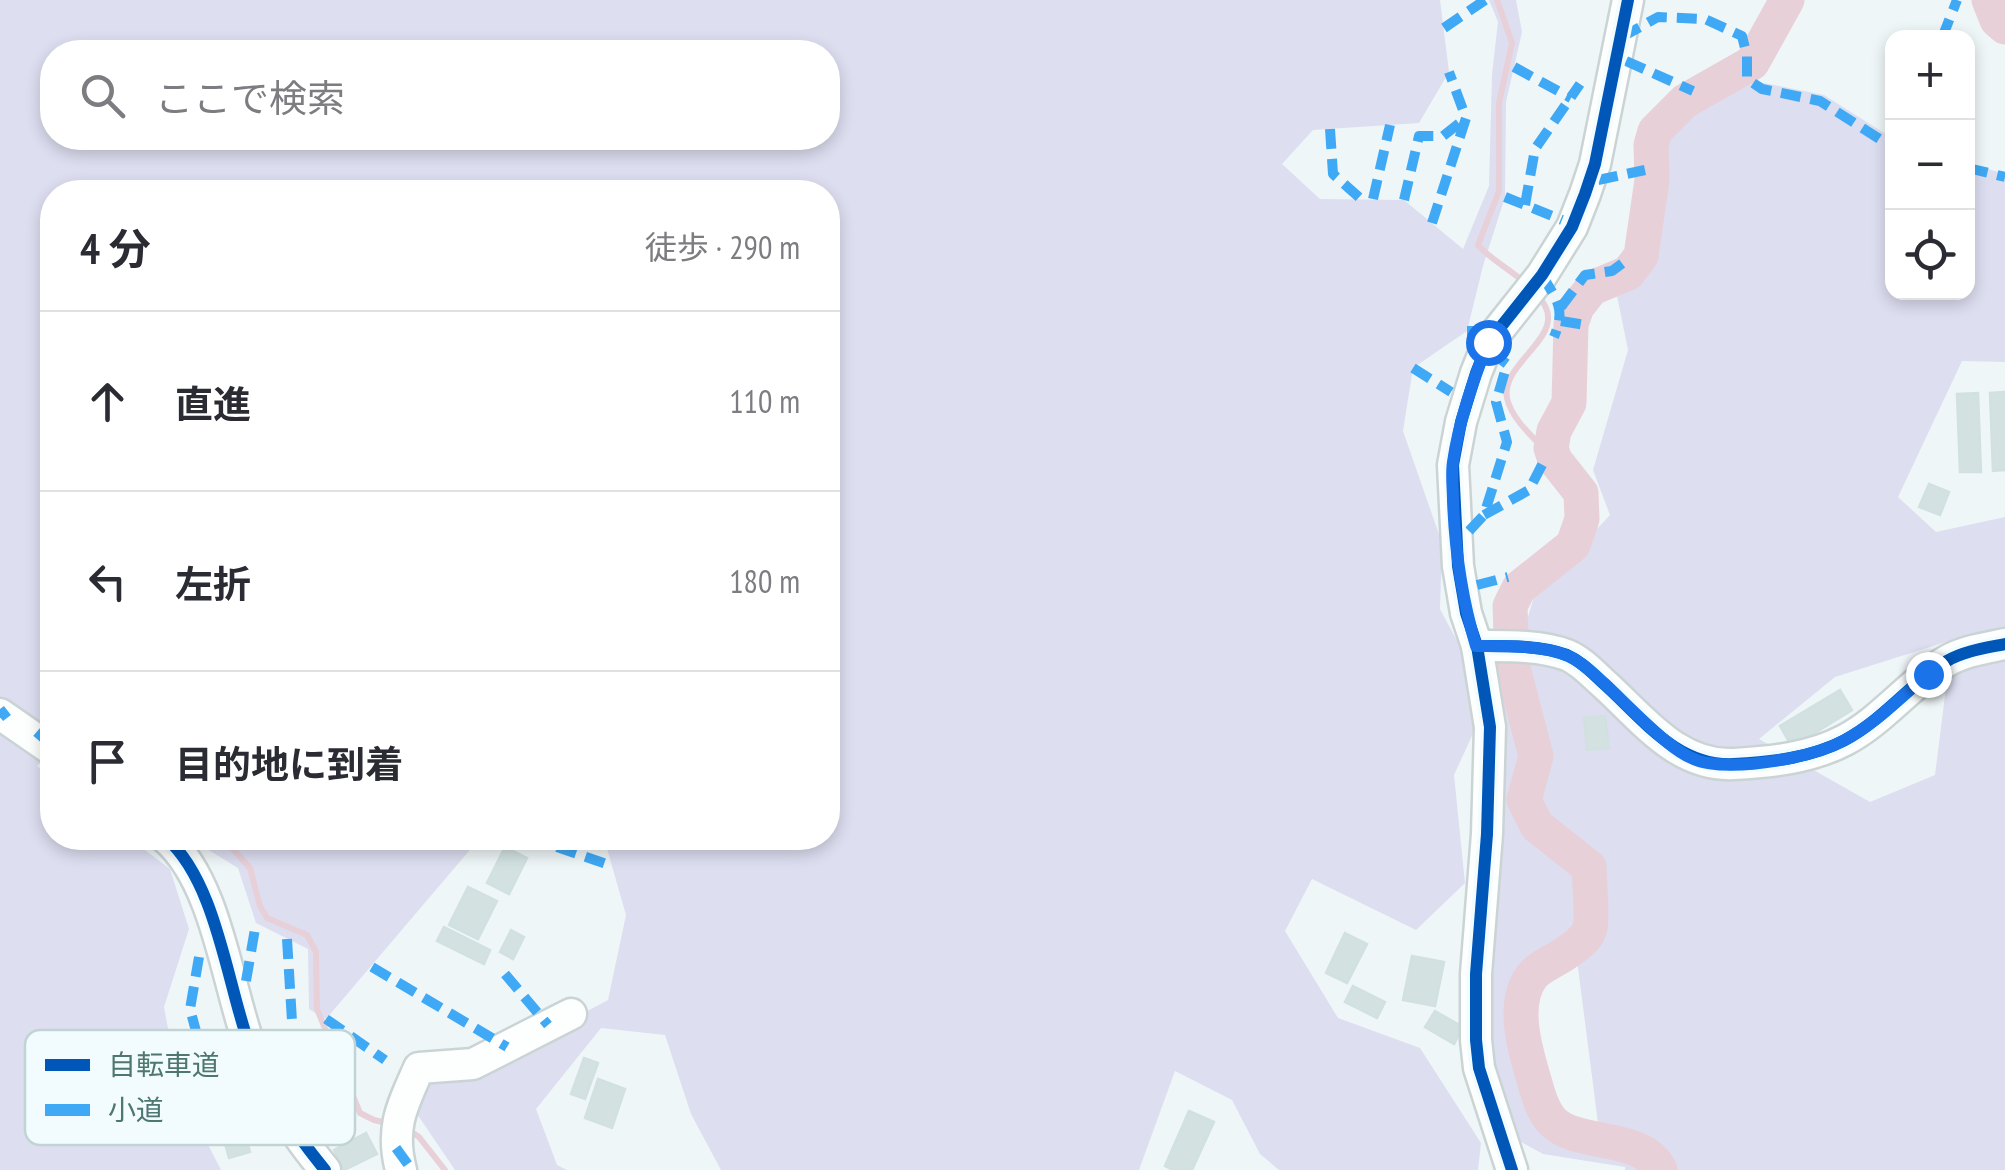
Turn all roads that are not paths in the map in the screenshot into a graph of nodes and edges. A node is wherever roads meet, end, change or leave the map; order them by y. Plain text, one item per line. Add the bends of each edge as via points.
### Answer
1 (1628, 0) edge
2 (2005, 644) edge
3 (1487, 646) junction
4 (0, 714) edge
5 (40, 742) edge
6 (175, 850) edge
7 (571, 1014) dead end
8 (245, 1030) edge
9 (304, 1145) edge
10 (326, 1170) edge
11 (402, 1170) edge
12 (1512, 1170) edge

1 - 3 street via 1585,194 1542,275 1488,342 1452,466 1466,613
2 - 3 street via 1949,660 1846,740 1794,757 1730,764 1686,756 1569,656
3 - 12 street via 1490,764 1476,1040 1478,1068
4 - 5 street
6 - 8 street via 211,914
7 - 11 street via 472,1064 419,1068 398,1123
9 - 10 street

